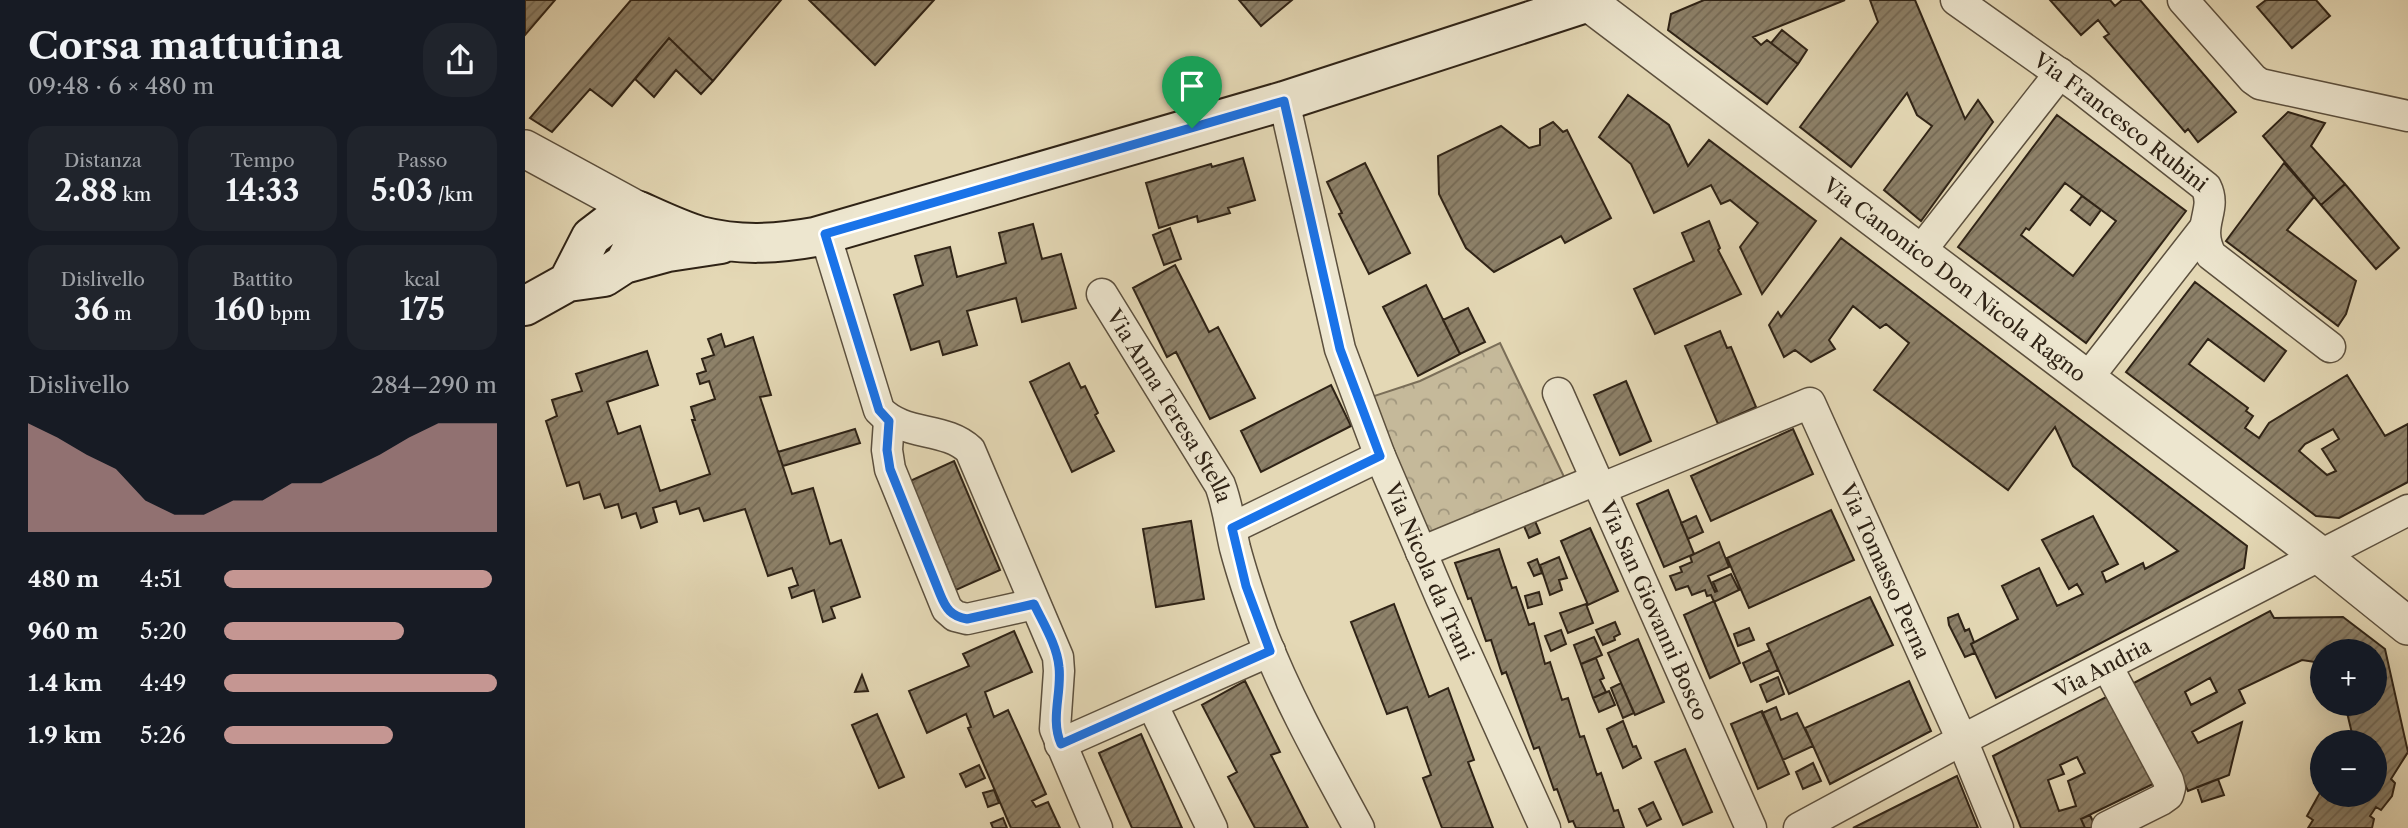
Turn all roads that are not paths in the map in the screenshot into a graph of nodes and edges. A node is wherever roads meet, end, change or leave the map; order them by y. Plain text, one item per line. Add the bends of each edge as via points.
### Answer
1 (1956, 0) edge
2 (2183, 0) edge
3 (1592, 1) edge
4 (2060, 73) junction
5 (1284, 101) junction
6 (2408, 116) edge
7 (525, 149) edge
8 (561, 168) junction
9 (639, 211) junction
10 (2204, 229) junction
11 (825, 234) junction
12 (591, 237) junction
13 (733, 242) junction
14 (1919, 253) junction
15 (624, 264) junction
16 (568, 282) junction
17 (1102, 294) dead end
18 (525, 306) edge
19 (2330, 347) dead end
20 (2086, 380) junction
21 (1558, 393) dead end
22 (889, 421) junction
23 (1380, 456) junction
24 (1598, 484) junction
25 (2408, 510) edge
26 (1232, 528) junction
27 (1421, 552) junction
28 (2321, 556) junction
29 (1034, 604) junction
30 (2408, 626) edge
31 (1270, 651) junction
32 (2107, 666) junction
33 (1152, 704) junction
34 (1962, 740) junction
35 (1061, 744) junction
36 (2107, 827) edge
37 (1097, 828) edge
38 (1212, 828) edge
39 (1359, 828) edge
40 (1545, 828) edge
41 (1751, 828) edge
42 (1799, 828) edge
43 (1998, 828) edge

1 - 4 street, Via Francesco Rubini
2 - 6 street via 2260,84
3 - 5 main road
3 - 14 street, Via Canonico Don Nicola Ragno
4 - 10 street, Via Francesco Rubini via 2206,187 2210,204
4 - 14 street
5 - 11 main road
5 - 23 street, Via Nicola da Trani via 1340,349
7 - 8 street
8 - 9 street
8 - 12 street via 580,194
9 - 12 main road via 607,224
9 - 13 main road via 699,236
9 - 15 main road via 635,243
10 - 19 street, Via Francesco Rubini via 2211,255
10 - 20 street
11 - 13 main road via 777,243
11 - 22 street via 879,410
12 - 16 main road
13 - 15 main road
14 - 20 street, Via Canonico Don Nicola Ragno
15 - 16 main road via 604,277
16 - 18 main road
17 - 26 street, Via Anna Teresa Stella via 1211,469
20 - 28 street, Via Canonico Don Nicola Ragno
21 - 24 street, Via San Giovanni Bosco
22 - 29 street via 948,436 970,450
22 - 29 street via 890,469 947,609 955,617 967,619
23 - 26 street
23 - 27 street, Via Nicola da Trani
24 - 27 street
24 - 34 street, Via Tomasso Perna via 1810,403
24 - 41 street, Via San Giovanni Bosco
25 - 28 street, Via Andria
26 - 31 street, Via Anna Teresa Stella via 1246,586
27 - 40 street, Via Nicola da Trani
28 - 30 street, Via Canonico Don Nicola Ragno
28 - 32 street, Via Andria
29 - 35 street via 1058,657 1055,729
31 - 33 street
31 - 39 street, Via Anna Teresa Stella via 1289,698
32 - 34 street, Via Andria
32 - 36 street via 2170,788 2168,796
33 - 35 street
33 - 38 street
34 - 42 street, Via Andria
34 - 43 street, Via Tomasso Perna
35 - 37 street

